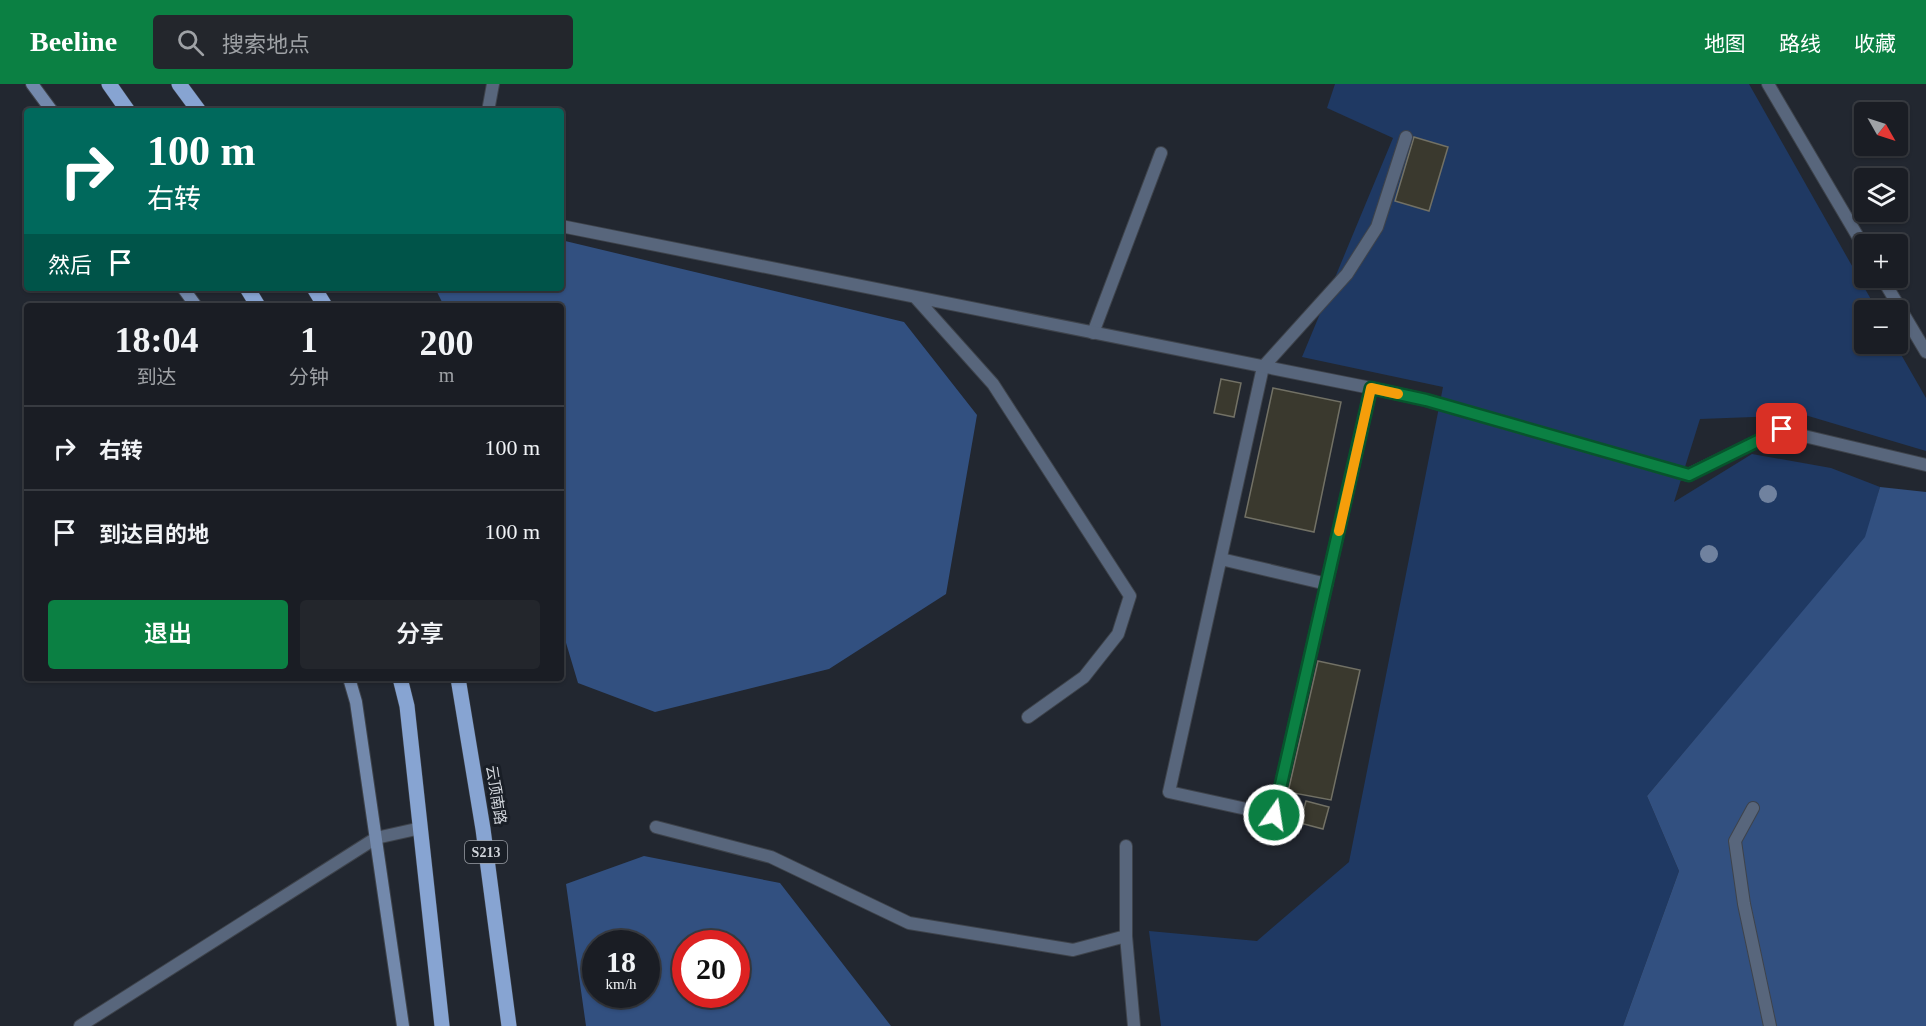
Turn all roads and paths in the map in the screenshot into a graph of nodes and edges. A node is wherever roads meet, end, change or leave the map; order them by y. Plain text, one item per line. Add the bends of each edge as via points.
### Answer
1 (32, 84) edge
2 (109, 84) edge
3 (179, 84) edge
4 (493, 84) edge
5 (1768, 84) edge
6 (50, 108) edge
7 (126, 108) edge
8 (197, 108) edge
9 (489, 108) edge
10 (1406, 137) dead end
11 (1161, 153) dead end
12 (564, 227) edge
13 (1856, 234) edge
14 (1888, 288) edge
15 (916, 298) junction
16 (1093, 333) junction
17 (1926, 352) edge
18 (1263, 366) junction
19 (1371, 388) junction
20 (1926, 465) edge
21 (1221, 559) junction
22 (1327, 584) junction
23 (350, 681) edge
24 (401, 681) edge
25 (458, 681) edge
26 (1028, 717) dead end
27 (1753, 808) dead end
28 (656, 827) dead end
29 (421, 828) junction
30 (376, 838) junction
31 (1126, 846) dead end
32 (1126, 936) junction
33 (80, 1026) edge
34 (403, 1026) edge
35 (442, 1026) edge
36 (508, 1026) edge
37 (1134, 1026) edge
38 (1770, 1026) edge

1 - 6 street
2 - 7 main road
3 - 8 main road
4 - 9 street
5 - 13 street
10 - 18 street via 1377,227 1347,274
11 - 16 street
12 - 15 street
14 - 17 street
15 - 16 street
15 - 26 street via 993,384 1130,596 1118,634 1084,677
16 - 18 street
18 - 19 street
18 - 21 street
19 - 20 street via 1689,475 1782,429
19 - 22 street
21 - 22 street
21 - 22 street via 1169,792 1274,815
23 - 30 street
24 - 29 main road
25 - 36 main road, 云顶南路 / S213 via 483,829
27 - 38 street via 1735,841 1743,904
28 - 32 street via 771,857 909,923 1073,950
29 - 30 street
29 - 35 main road
30 - 33 street
30 - 34 street
31 - 32 street
32 - 37 street

